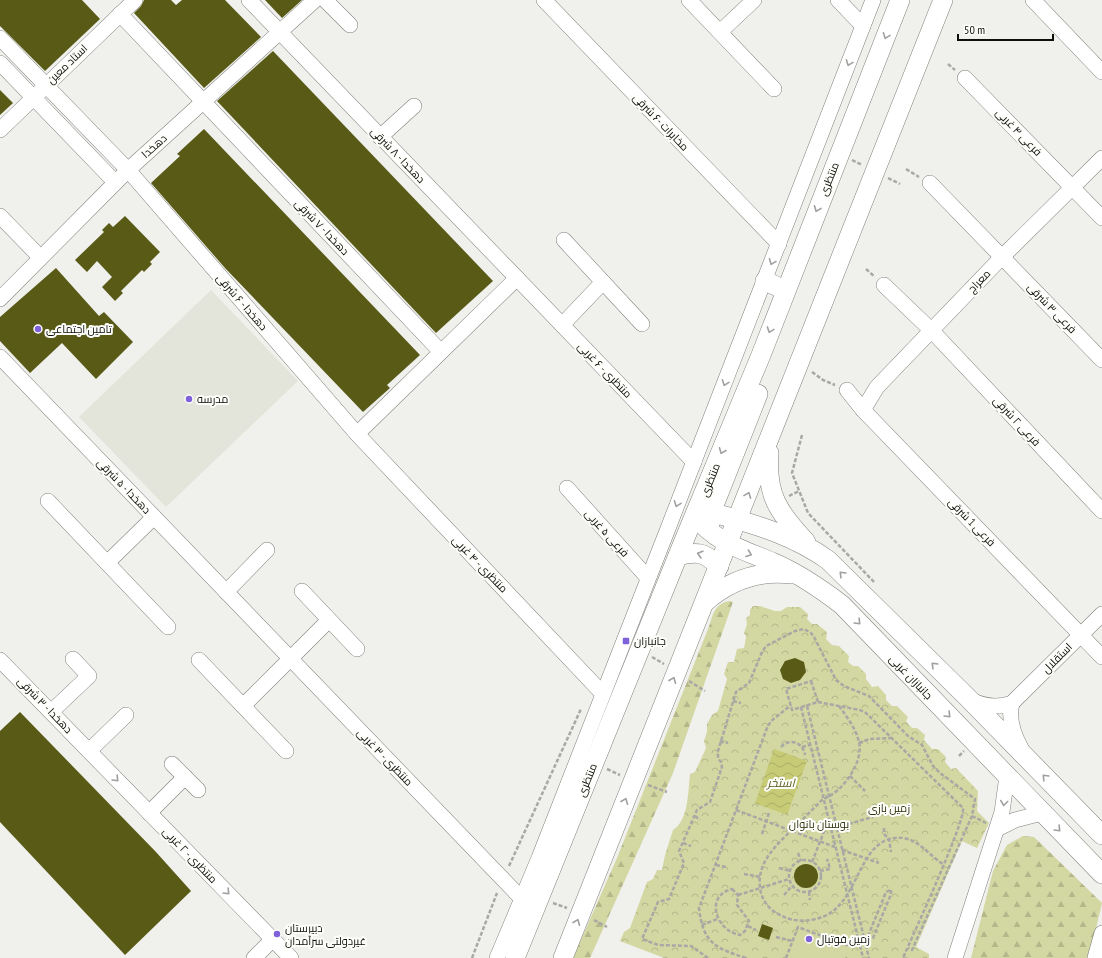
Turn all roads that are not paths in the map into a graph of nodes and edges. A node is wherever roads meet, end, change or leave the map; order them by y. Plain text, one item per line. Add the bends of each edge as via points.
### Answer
1 (135, 0) edge
2 (249, 0) edge
3 (315, 0) edge
4 (325, 0) edge
5 (544, 0) edge
6 (689, 0) edge
7 (754, 0) edge
8 (838, 0) edge
9 (873, 0) edge
10 (900, 0) edge
11 (943, 0) edge
12 (1033, 0) edge
13 (120, 14) junction
14 (350, 25) dead end
15 (863, 26) junction
16 (280, 31) junction
17 (720, 32) junction
18 (0, 38) edge
19 (0, 63) edge
20 (1102, 72) edge
21 (965, 78) dead end
22 (46, 85) junction
23 (774, 89) dead end
24 (33, 97) junction
25 (202, 102) junction
26 (414, 106) dead end
27 (0, 130) edge
28 (380, 137) junction
29 (1102, 158) edge
30 (128, 170) junction
31 (115, 182) junction
32 (930, 183) dead end
33 (1072, 187) junction
34 (0, 216) edge
35 (1102, 218) edge
36 (564, 240) dead end
37 (779, 244) junction
38 (40, 257) junction
39 (1002, 257) junction
40 (517, 278) junction
41 (765, 280) junction
42 (603, 282) junction
43 (884, 285) dead end
44 (785, 290) junction
45 (0, 299) edge
46 (642, 324) dead end
47 (562, 325) junction
48 (932, 330) junction
49 (441, 352) junction
50 (761, 355) junction
51 (0, 357) edge
52 (1102, 360) edge
53 (847, 390) dead end
54 (864, 410) junction
55 (357, 434) junction
56 (770, 438) junction
57 (735, 454) junction
58 (694, 462) junction
59 (760, 464) junction
60 (567, 488) dead end
61 (48, 501) dead end
62 (1102, 511) edge
63 (701, 514) junction
64 (154, 517) junction
65 (738, 520) junction
66 (786, 536) junction
67 (728, 544) junction
68 (267, 550) dead end
69 (814, 550) junction
70 (678, 556) junction
71 (107, 563) junction
72 (719, 566) junction
73 (648, 578) junction
74 (806, 579) junction
75 (226, 592) junction
76 (302, 592) dead end
77 (704, 602) junction
78 (248, 614) joint
79 (1102, 614) edge
80 (329, 620) junction
81 (168, 626) dead end
82 (1081, 635) junction
83 (357, 649) dead end
84 (1102, 657) edge
85 (73, 659) dead end
86 (290, 659) junction
87 (0, 660) edge
88 (199, 660) dead end
89 (603, 694) junction
90 (967, 697) junction
91 (1012, 703) junction
92 (243, 706) junction
93 (51, 712) junction
94 (126, 715) dead end
95 (89, 751) junction
96 (286, 751) dead end
97 (586, 761) junction
98 (1029, 761) junction
99 (172, 764) dead end
100 (1007, 776) junction
101 (185, 777) junction
102 (198, 790) dead end
103 (149, 813) junction
104 (1042, 813) junction
105 (997, 830) junction
106 (1102, 835) edge
107 (1102, 874) edge
108 (522, 899) junction
109 (1102, 933) edge
110 (273, 940) junction
111 (254, 958) edge
112 (291, 958) edge
113 (497, 958) edge
114 (515, 958) edge
115 (563, 958) edge
116 (955, 958) edge
117 (1095, 958) edge

1 - 13 street, استاد معین
2 - 16 street, دهخدا - ۸ شرقی
3 - 16 street, دهخدا
4 - 14 street
5 - 37 street, مخابرات -۶ شرقی
6 - 17 street
7 - 17 street
8 - 15 street
9 - 15 street, منتظری
10 -> 44 main road, منتظری
11 - 56 main road
12 - 20 street
13 - 22 street, استاد معین
13 - 25 street, دهخدا - ۷ شرقی
15 -> 37 street, منتظری
16 - 25 street, دهخدا
16 - 28 street, دهخدا - ۸ شرقی
17 - 23 street
18 - 22 street, دهخدا - ۶ شرقی
19 - 24 street
21 - 33 street, فرعی ۴ غربی
22 - 24 street, استاد معین
22 - 30 street, دهخدا - ۶ شرقی
24 - 27 street, استاد معین
24 - 31 street
25 - 30 street, دهخدا
25 - 49 street, دهخدا - ۷ شرقی
26 - 28 street
28 - 40 street, دهخدا - ۸ شرقی
29 - 33 street, معراج
30 - 31 street, دهخدا
30 - 55 street, دهخدا - ۶ شرقی
31 - 38 street, دهخدا
32 - 39 street, فرعی ۳ شرقی
33 - 35 street, فرعی ۴ غربی
33 - 39 street, معراج
34 - 38 street
36 - 42 street
37 -> 41 street, منتظری
38 - 45 street, دهخدا
39 - 48 street, معراج
39 - 52 street, فرعی ۳ شرقی
40 - 47 street, منتظری - ۶ غربی
40 - 49 street
41 - 44 main road
41 -> 58 street, منتظری
42 - 46 street
42 - 47 street
43 - 48 street, فرعی ۲ شرقی
44 -> 50 main road, منتظری
47 - 58 street, منتظری - ۶ غربی
48 - 54 street, معراج via 877,387
48 - 62 street, فرعی ۲ شرقی
49 - 55 street
50 - 57 main road via 758,395
50 -> 63 main road, منتظری
51 - 64 street, دهخدا - ۵ شرقی
53 - 54 street, فرعی 1 شرقی
54 - 82 street, فرعی 1 شرقی
55 - 89 street, منتظری - ۴ غربی
56 - 59 main road
56 - 69 main road via 767,473 770,489 785,517
57 - 59 main road via 739,461 750,467
57 - 63 main road
58 -> 73 street, منتظری
65 -> 59 main road
60 - 73 street, فرعی ۵ غربی
61 - 71 street
63 - 65 main road
63 - 67 main road, جانبازان غربی via 710,531
63 - 70 main road, منتظری
64 - 71 street
64 - 75 street, دهخدا - ۵ شرقی
65 - 66 main road
65 - 67 main road
66 - 69 main road
66 - 74 main road via 779,538 777,550
67 - 72 main road
67 -> 74 main road, جانبازان غربی via 773,562
68 - 75 street
90 -> 69 main road via 828,560
72 -> 70 main road via 710,558 695,552
70 - 97 main road, منتظری via 639,650
71 - 81 street
72 - 77 main road
73 - 89 street, منتظری
74 - 77 main road via 777,572 745,578 720,588
74 -> 100 main road, جانبازان غربی via 842,605
75 - 78 street, دهخدا - ۵ شرقی
76 - 80 street
115 -> 77 main road
78 - 86 street, منتظری - ۳ غربی
79 - 82 street, استقلال
80 - 83 street
80 - 86 street
82 - 84 street, فرعی 1 شرقی
82 - 91 street, استقلال
85 - 93 street via 89,676
86 - 92 street
86 - 108 street, منتظری - ۳ غربی
87 - 93 street, دهخدا - ۳ شرقی
88 - 92 street
89 - 97 street, منتظری
90 - 91 street via 980,705 1004,706
90 - 98 main road
91 - 98 street via 1010,712 1013,732
92 - 96 street
93 - 95 street, دهخدا - ۳ شرقی
94 - 95 street
95 -> 103 street, منتظری - ۲ غربی
97 - 108 street, منتظری
97 - 114 main road, منتظری
106 -> 98 main road
99 - 101 street
100 - 104 main road, جانبازان غربی
100 -> 105 street
101 - 102 street
101 - 103 street
103 -> 110 street, منتظری - ۲ غربی
104 - 105 street via 1015,820
104 -> 107 main road, جانبازان غربی
105 - 116 street
108 - 113 street, منتظری
109 - 117 street
110 - 111 street
110 - 112 street, منتظری - ۲ غربی

